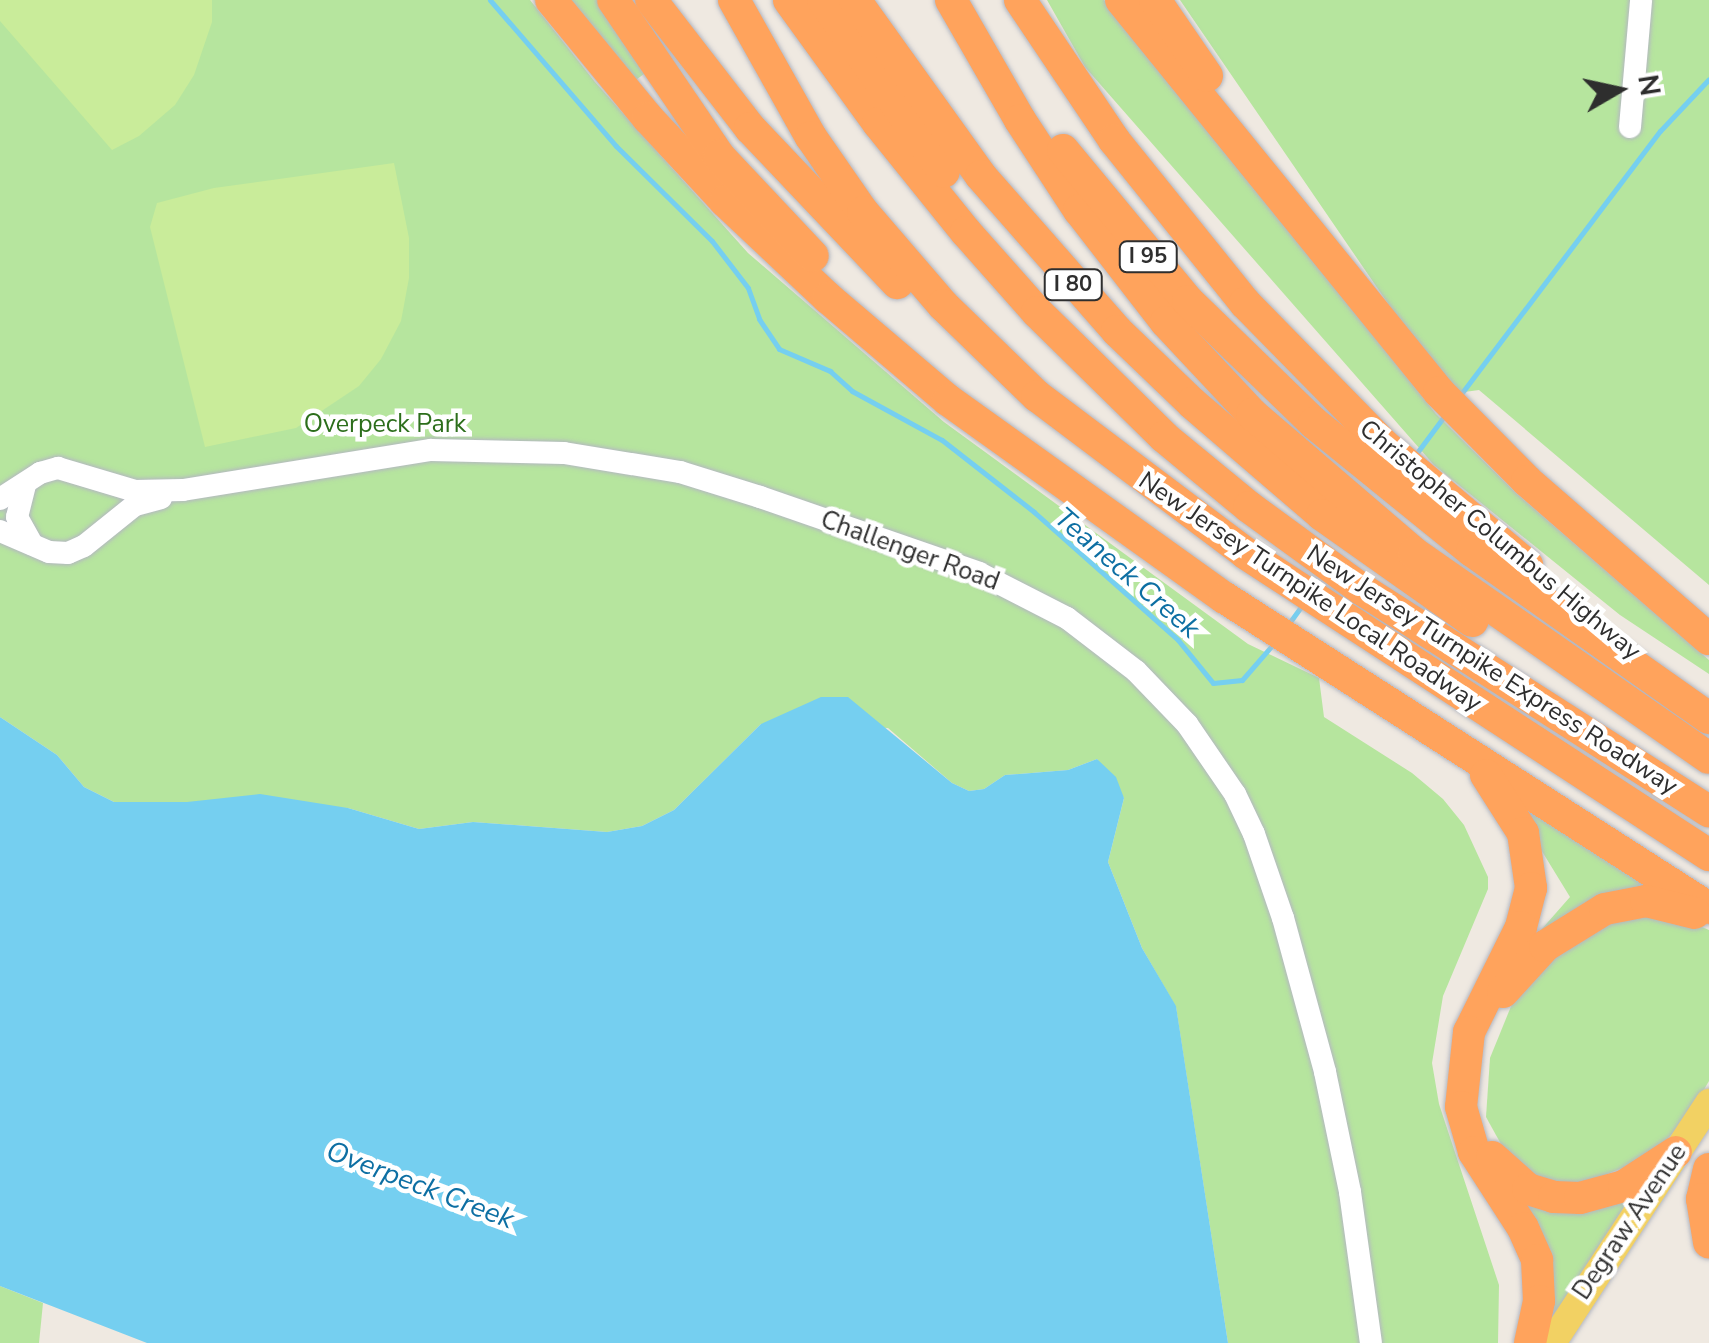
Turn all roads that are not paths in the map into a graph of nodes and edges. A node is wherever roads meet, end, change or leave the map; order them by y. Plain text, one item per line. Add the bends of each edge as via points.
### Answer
1 (551, 0) edge
2 (613, 0) edge
3 (651, 0) edge
4 (734, 0) edge
5 (790, 0) edge
6 (823, 0) edge
7 (855, 0) edge
8 (951, 0) edge
9 (965, 0) edge
10 (1020, 0) edge
11 (1121, 0) edge
12 (1155, 0) edge
13 (1642, 0) edge
14 (1630, 126) dead end
15 (1302, 222) junction
16 (1036, 396) junction
17 (1140, 414) junction
18 (1384, 464) junction
19 (1049, 470) junction
20 (87, 478) junction
21 (25, 485) junction
22 (183, 490) junction
23 (0, 500) edge
24 (1345, 516) junction
25 (0, 531) edge
26 (96, 533) junction
27 (32, 544) junction
28 (1634, 574) junction
29 (1709, 623) edge
30 (1709, 639) edge
31 (1697, 710) edge
32 (1709, 758) edge
33 (1474, 759) junction
34 (1709, 812) edge
35 (1709, 855) edge
36 (1709, 908) edge
37 (1709, 917) edge
38 (1709, 1103) edge
39 (1709, 1132) edge
40 (1676, 1152) junction
41 (1709, 1169) edge
42 (1709, 1242) edge
43 (1371, 1343) edge
44 (1530, 1343) edge
45 (1552, 1343) edge
46 (1570, 1343) edge

1 - 19 highway via 674,146 775,250 948,400
2 - 19 highway via 675,98 754,196 894,334
3 - 16 highway via 728,102 820,206 955,337
4 - 16 highway, New Jersey Turnpike Local Roadway via 811,137 863,212 943,305
5 - 17 highway, New Jersey Turnpike Express Roadway via 944,206 1037,312
6 - 17 highway, I 80 via 939,166 1082,332
7 - 24 highway, I 80 via 960,149 1070,282 1192,403
8 - 24 highway, New Jersey Turnpike Express Roadway / I 95 via 1048,165 1132,280
9 - 18 highway, I 95 via 1055,139 1140,249 1237,352
10 - 18 highway, Christopher Columbus Highway via 1104,126 1200,250
11 - 15 highway
12 - 15 highway
13 - 14 street
15 - 28 highway via 1465,420
16 - 35 highway, New Jersey Turnpike Local Roadway via 1292,584
17 - 34 highway, New Jersey Turnpike Express Roadway via 1346,577
18 - 31 highway, I 95
19 - 33 highway via 1264,624
20 - 21 street, Challenger Road via 53,468
20 - 22 street, Challenger Road via 135,492
20 - 26 street via 102,505
21 - 23 street, Challenger Road
21 - 27 street via 17,517
22 - 26 street, Challenger Road via 135,506
22 - 43 street, Challenger Road via 431,450 601,458 696,477 979,573 1104,644 1188,724 1234,794 1270,874 1326,1072
24 - 32 highway, New Jersey Turnpike Express Roadway / I 95
25 - 27 street, Challenger Road
26 - 27 street, Challenger Road via 68,553
28 - 29 highway
28 - 30 highway
33 - 36 highway
33 - 44 highway via 1520,825 1530,858 1521,927 1470,1032 1462,1071 1462,1107 1474,1152 1536,1260 1539,1301
37 - 40 highway via 1638,901 1574,925 1512,979 1487,1024 1475,1071 1475,1106 1486,1147 1528,1189 1566,1198 1602,1194
38 - 40 main road, Degraw Avenue
39 - 46 main road, Degraw Avenue
40 - 45 main road, Degraw Avenue
41 - 42 highway via 1702,1199

